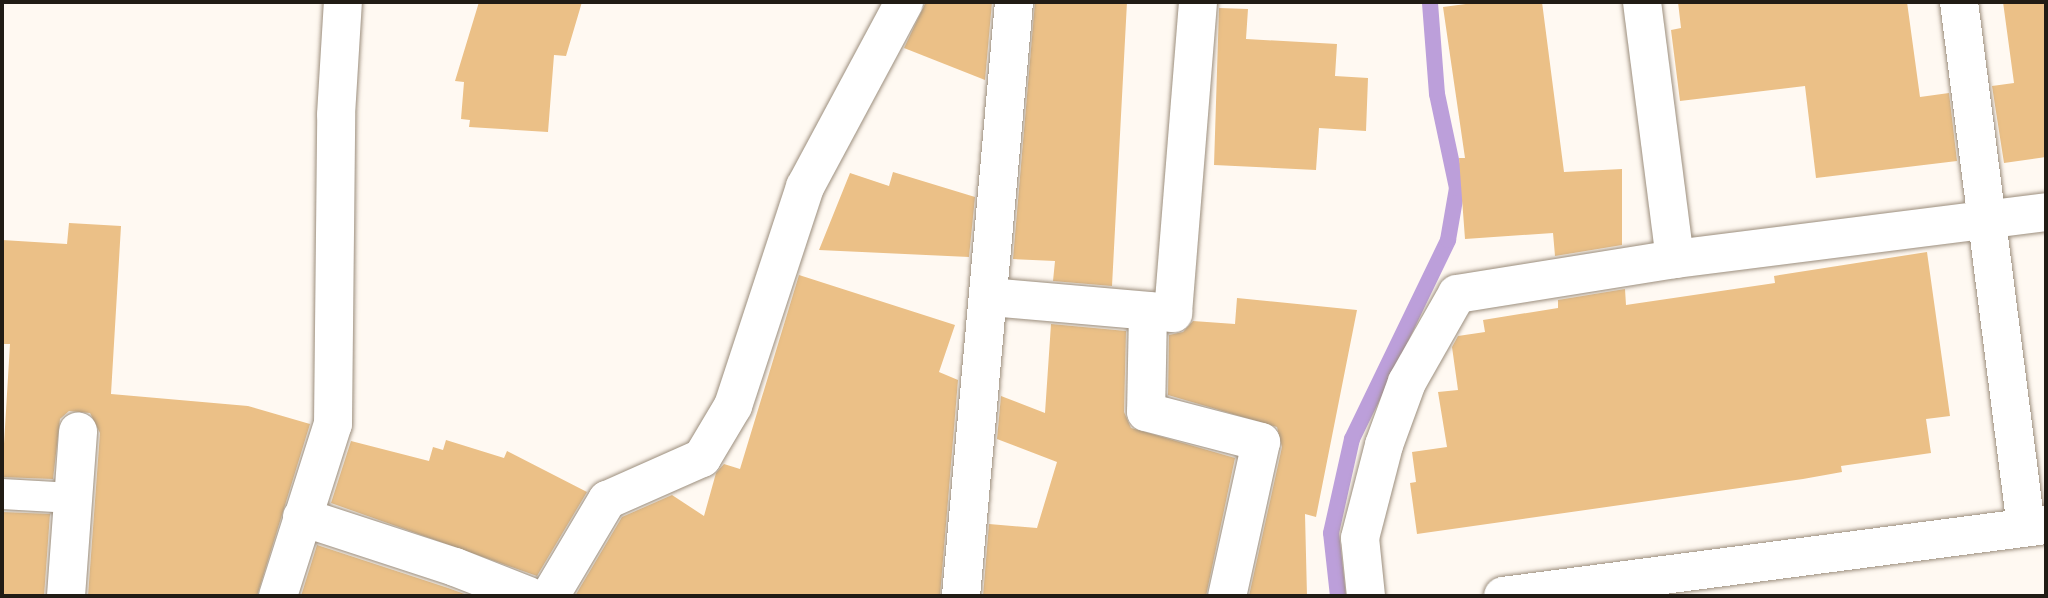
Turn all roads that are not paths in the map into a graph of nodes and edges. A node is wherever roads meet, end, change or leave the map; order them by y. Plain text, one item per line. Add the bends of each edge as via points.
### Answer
1 (343, 2) edge
2 (904, 2) edge
3 (1014, 2) edge
4 (1198, 2) edge
5 (1642, 2) edge
6 (1959, 2) edge
7 (2046, 212) edge
8 (1988, 220) junction
9 (1675, 259) junction
10 (990, 297) junction
11 (1148, 311) junction
12 (78, 431) dead end
13 (2, 494) edge
14 (73, 498) junction
15 (302, 517) junction
16 (2036, 526) edge
17 (66, 596) edge
18 (278, 596) edge
19 (529, 596) edge
20 (551, 596) edge
21 (961, 596) edge
22 (1227, 596) edge
23 (1366, 596) edge
24 (1503, 596) edge

1 - 15 street via 336,115 333,424
2 - 20 street via 805,187 727,417 702,458 607,500
3 - 10 street
4 - 11 street via 1173,313
5 - 9 street
6 - 8 street
7 - 8 street
8 - 9 street
8 - 16 street
9 - 23 street via 1457,293 1407,383 1384,445 1360,538
10 - 11 street
10 - 21 street
11 - 22 street via 1146,412 1261,442
12 - 14 street
13 - 14 lane
14 - 17 street
15 - 18 street
15 - 19 street
16 - 24 street

